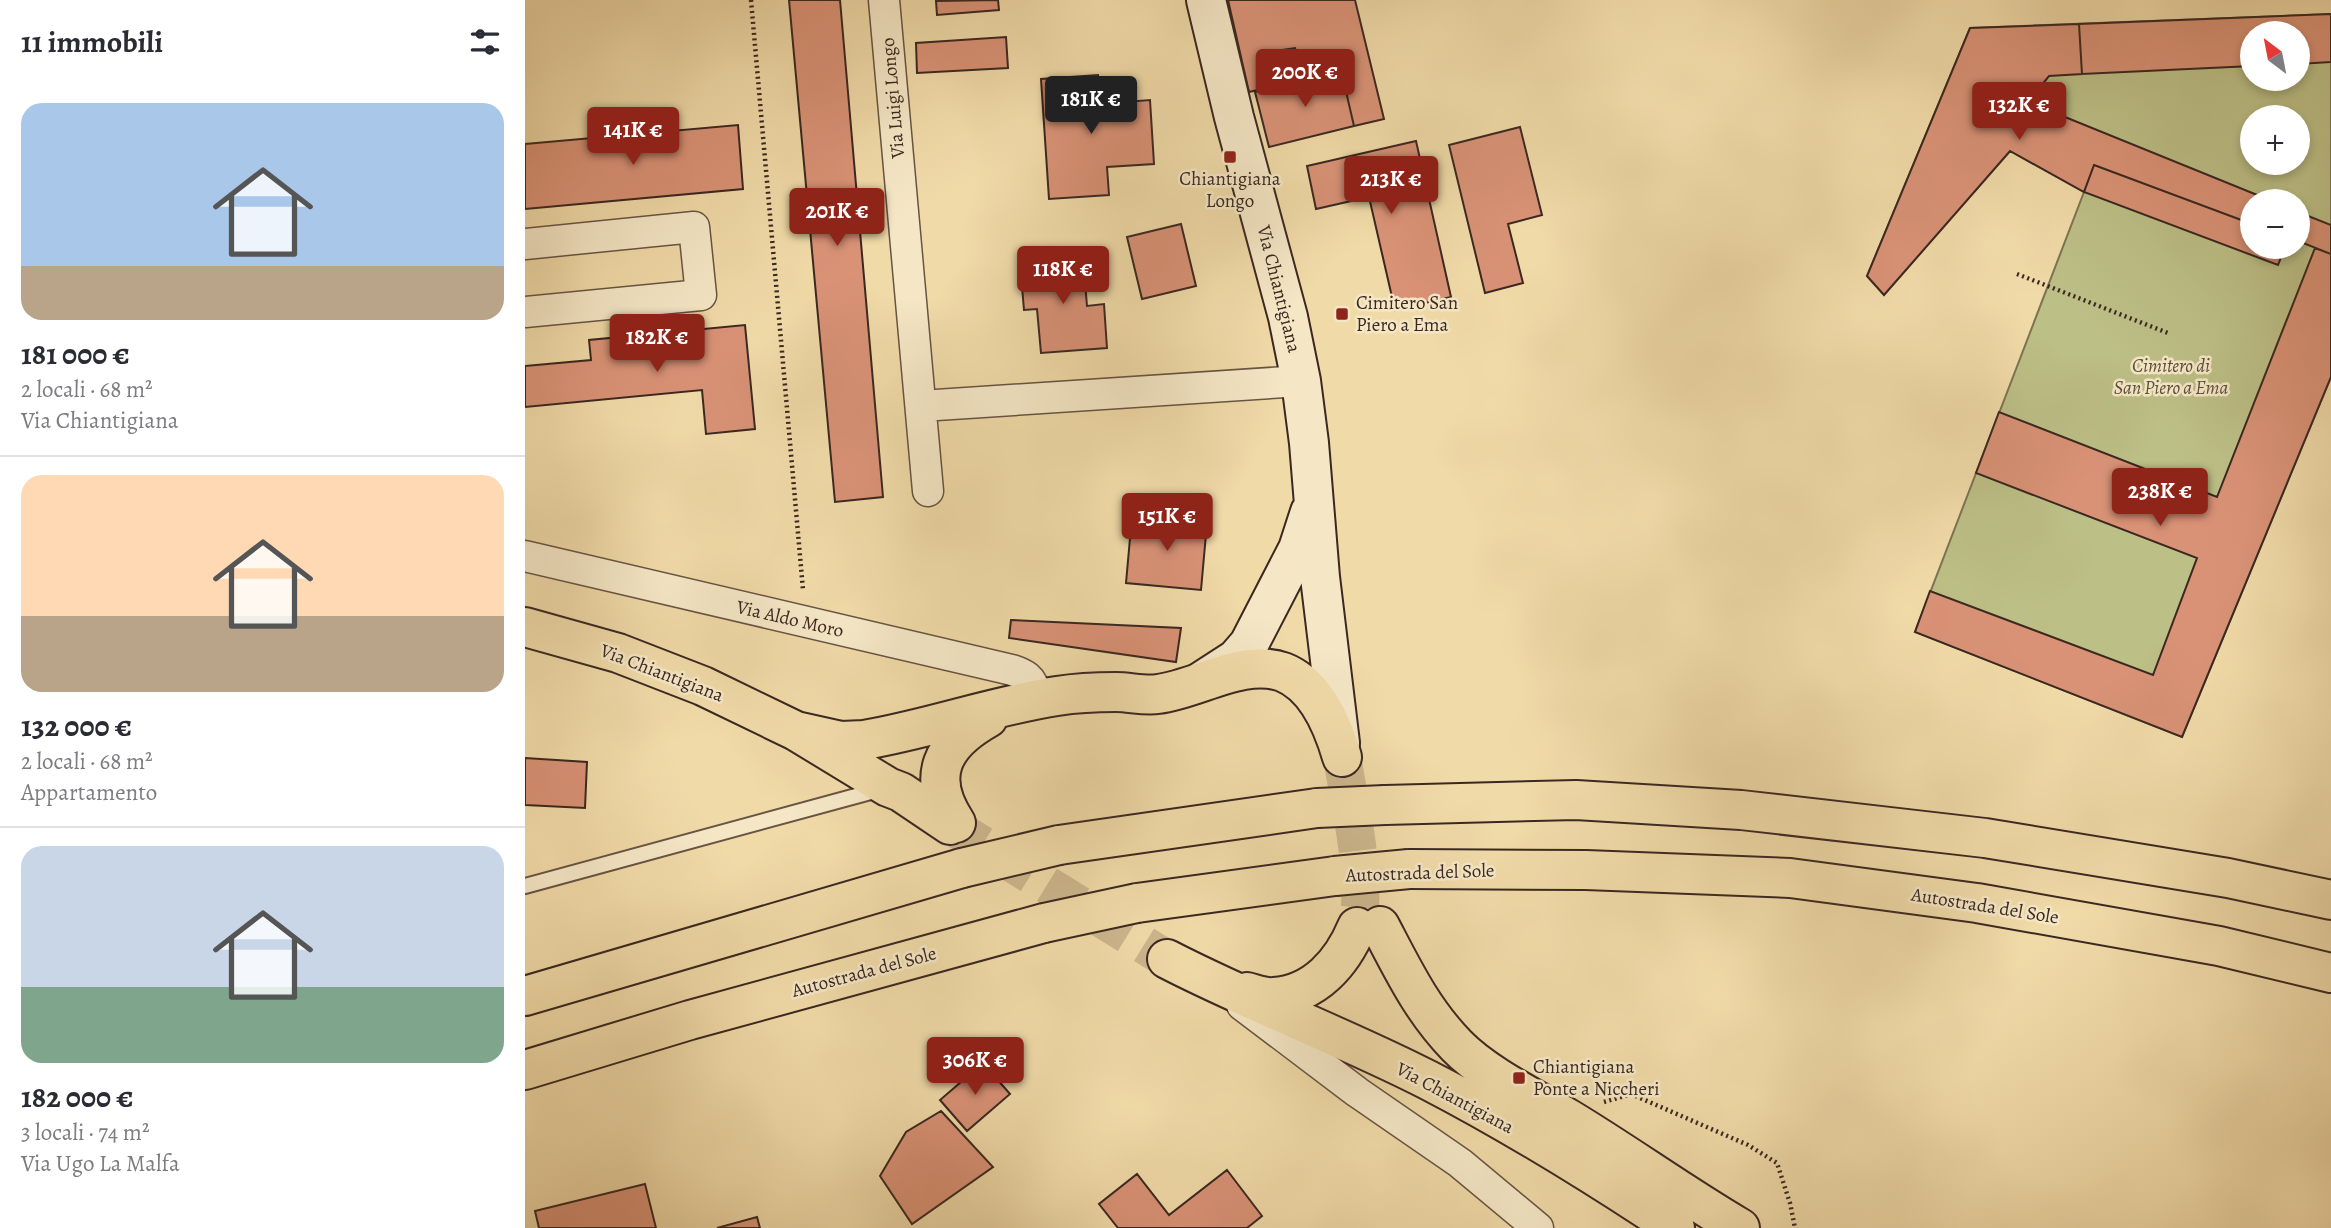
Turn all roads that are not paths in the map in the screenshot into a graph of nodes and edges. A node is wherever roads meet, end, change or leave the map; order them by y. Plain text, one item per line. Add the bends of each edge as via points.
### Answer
1 (884, 0) edge
2 (1206, 0) edge
3 (525, 244) edge
4 (525, 312) edge
5 (1300, 382) junction
6 (921, 406) junction
7 (928, 491) dead end
8 (1313, 500) junction
9 (525, 556) edge
10 (525, 627) edge
11 (1195, 685) junction
12 (1020, 703) junction
13 (796, 731) junction
14 (1342, 757) joint
15 (888, 787) junction
16 (525, 886) edge
17 (2331, 900) edge
18 (1167, 958) tunnel mouth
19 (2331, 973) edge
20 (1224, 988) junction
21 (525, 996) edge
22 (525, 1070) edge
23 (1538, 1228) edge
24 (1675, 1228) edge
25 (1740, 1228) edge

1 - 6 street, Via Luigi Longo
2 - 5 street, Via Chiantigiana via 1288,317
3 - 4 street via 694,227 701,295
5 - 6 street
5 - 8 street, Via Chiantigiana
6 - 7 street, Via Luigi Longo
8 - 11 street, Via Chiantigiana via 1298,550 1249,644 1236,659
8 - 14 street, Via Chiantigiana
9 - 12 street, Via Aldo Moro via 1023,674 1034,692
10 - 13 main road, Via Chiantigiana via 618,653 703,686
11 - 12 main road, Via Chiantigiana via 1157,694 1090,692
11 - 14 main road, Via Chiantigiana via 1254,669 1285,673 1300,682 1320,706
12 - 13 main road, Via Chiantigiana via 864,740 841,741
12 - 15 main road, Via Chiantigiana via 961,735 949,748 941,764 940,783 953,824
13 - 15 main road, Via Chiantigiana
15 - 16 lane
17 - 21 main road, bridge via 1985,838 1741,810 1576,800 1317,808 1059,845 963,868
18 - 20 main road, Via Chiantigiana
19 - 22 main road, Autostrada del Sole, bridge via 2219,946 2004,908 1790,878 1409,869 1137,903 1044,923
20 - 23 street via 1357,1092 1461,1163
20 - 24 main road, Via Chiantigiana via 1428,1080 1604,1181
20 - 25 main road, Via Chiantigiana via 1272,997 1291,994 1325,976 1368,926 1460,1050

